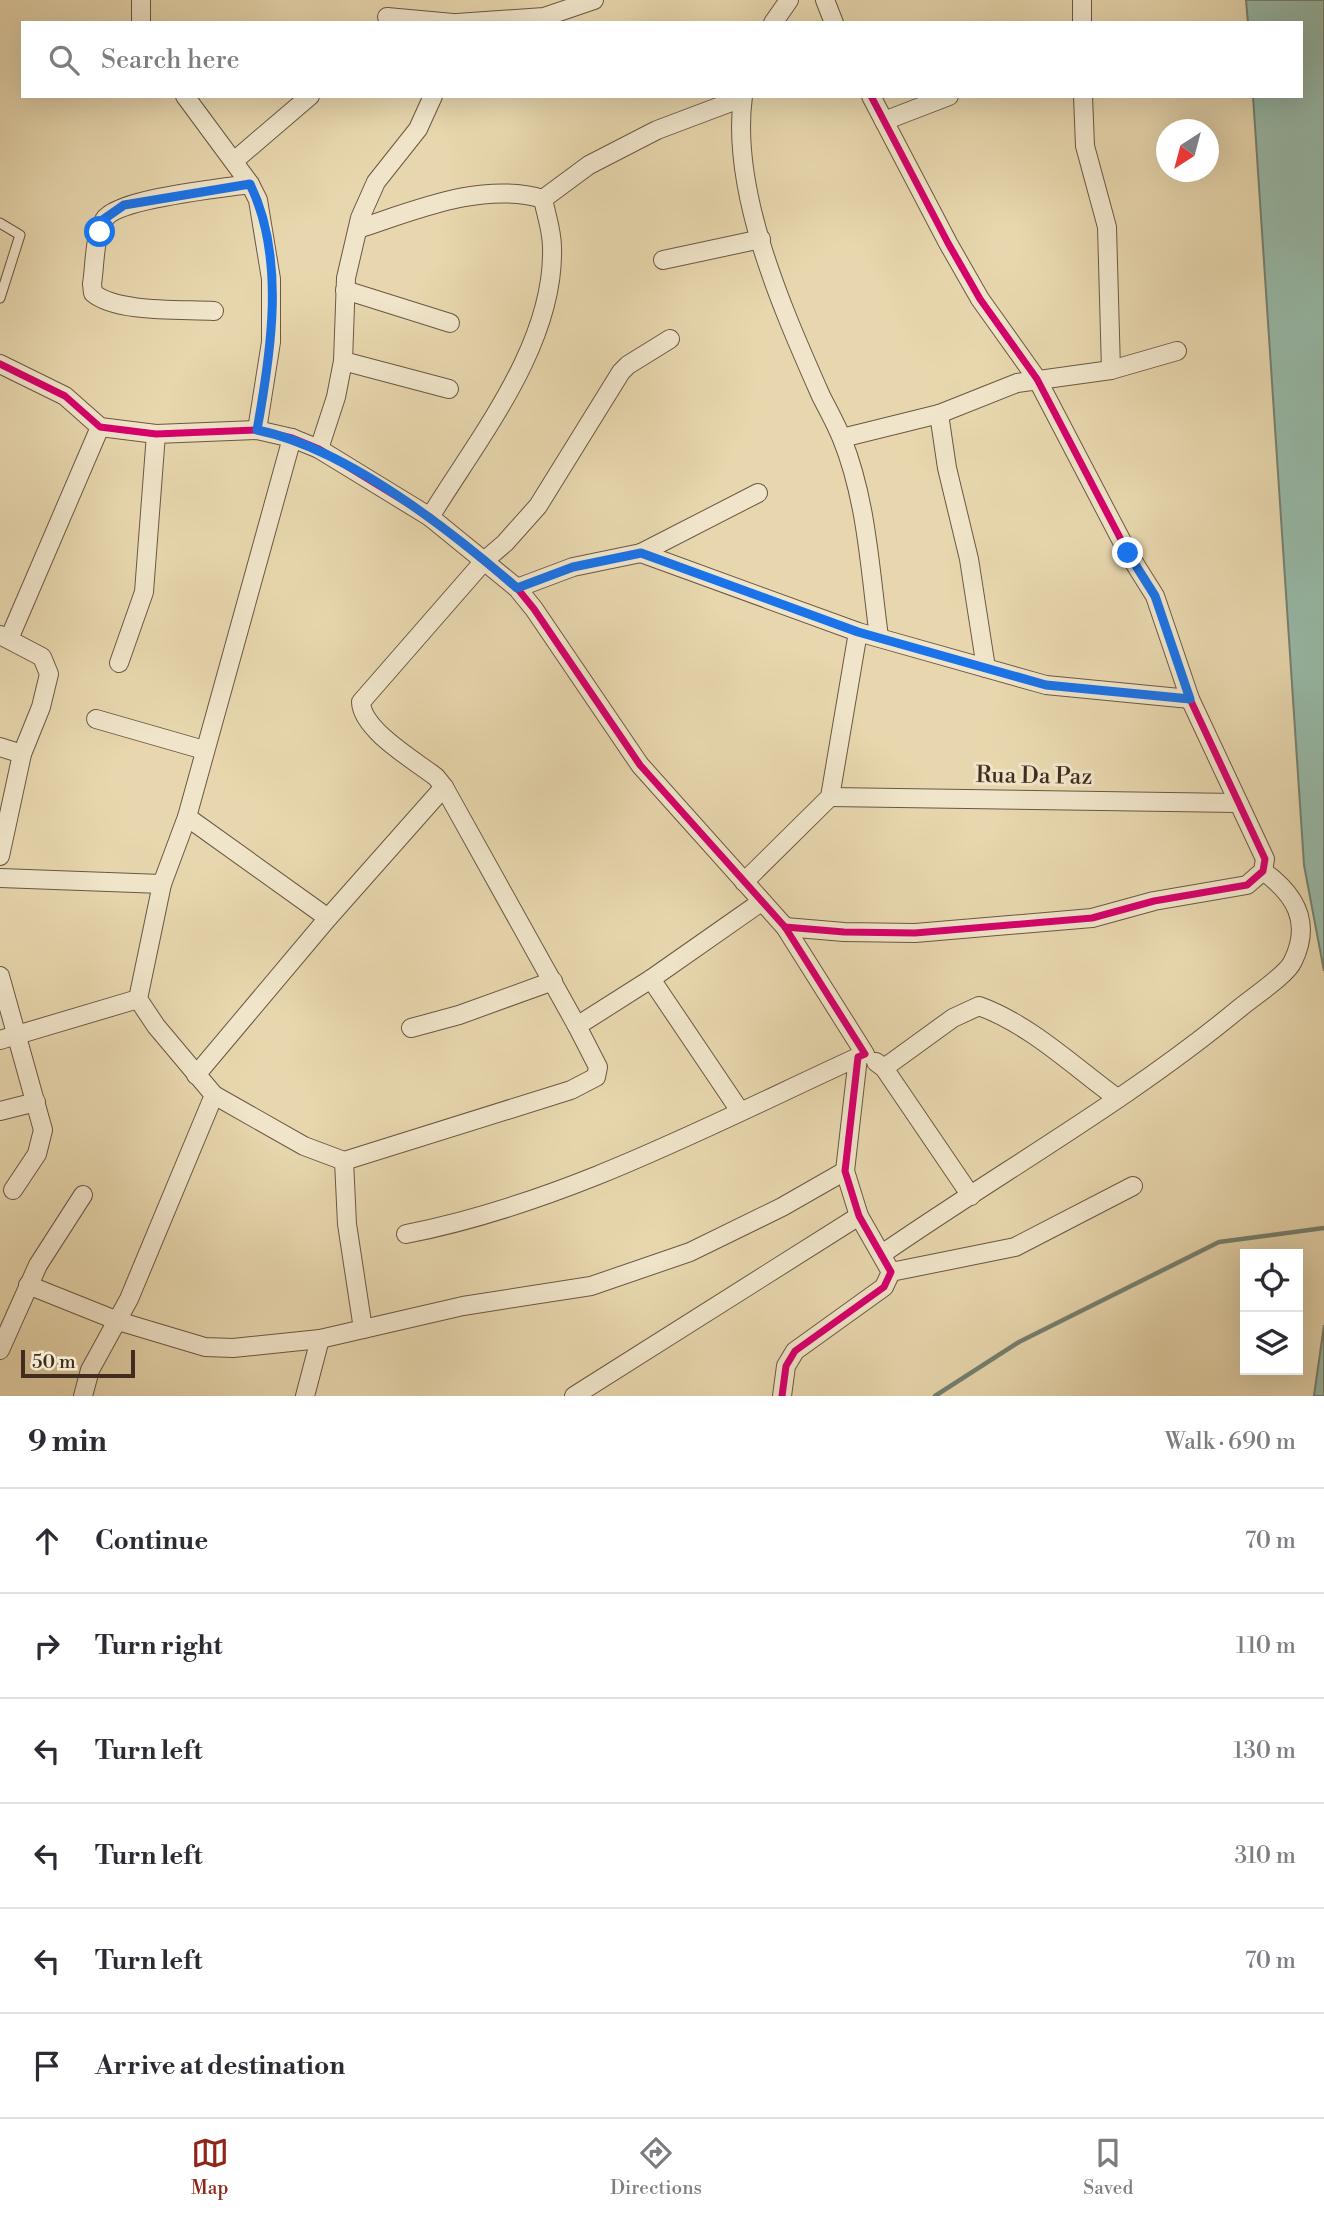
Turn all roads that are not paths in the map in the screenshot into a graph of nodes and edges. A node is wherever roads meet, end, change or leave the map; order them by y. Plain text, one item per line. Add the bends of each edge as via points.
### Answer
1 (141, 0) edge
2 (594, 0) edge
3 (789, 0) edge
4 (825, 0) edge
5 (1082, 0) edge
6 (387, 13) edge
7 (141, 21) edge
8 (405, 21) edge
9 (485, 21) edge
10 (774, 21) edge
11 (834, 21) edge
12 (1082, 21) edge
13 (187, 98) edge
14 (308, 98) edge
15 (432, 98) edge
16 (740, 98) edge
17 (743, 98) edge
18 (872, 98) edge
19 (944, 98) edge
20 (1083, 98) edge
21 (884, 121) junction
22 (234, 161) junction
23 (250, 184) junction
24 (543, 199) junction
25 (0, 223) edge
26 (358, 229) junction
27 (761, 239) junction
28 (663, 260) dead end
29 (345, 290) junction
30 (0, 298) edge
31 (214, 311) dead end
32 (450, 323) dead end
33 (670, 339) dead end
34 (1177, 351) dead end
35 (343, 361) junction
36 (0, 365) edge
37 (1111, 370) junction
38 (1037, 379) junction
39 (449, 389) dead end
40 (939, 414) junction
41 (100, 427) junction
42 (257, 430) junction
43 (156, 434) junction
44 (292, 438) junction
45 (842, 438) junction
46 (319, 449) junction
47 (758, 493) dead end
48 (430, 517) junction
49 (641, 553) junction
50 (484, 561) junction
51 (517, 588) junction
52 (858, 632) junction
53 (5, 637) edge
54 (879, 637) junction
55 (119, 663) dead end
56 (986, 668) junction
57 (1190, 699) junction
58 (96, 719) dead end
59 (0, 747) edge
60 (204, 750) junction
61 (22, 754) junction
62 (444, 787) junction
63 (830, 797) junction
64 (1237, 803) junction
65 (187, 817) junction
66 (0, 856) edge
67 (1263, 871) junction
68 (0, 878) edge
69 (744, 882) junction
70 (162, 884) junction
71 (761, 902) junction
72 (328, 918) junction
73 (785, 927) junction
74 (0, 976) edge
75 (651, 979) junction
76 (553, 981) junction
77 (138, 999) junction
78 (577, 1026) junction
79 (411, 1028) dead end
80 (8, 1037) edge
81 (862, 1056) junction
82 (884, 1068) junction
83 (196, 1075) junction
84 (214, 1095) junction
85 (1116, 1098) junction
86 (36, 1102) junction
87 (0, 1111) edge
88 (740, 1111) junction
89 (344, 1161) junction
90 (845, 1171) junction
91 (1133, 1186) dead end
92 (13, 1190) dead end
93 (83, 1195) dead end
94 (971, 1196) junction
95 (859, 1216) junction
96 (405, 1234) dead end
97 (882, 1254) junction
98 (891, 1272) junction
99 (28, 1285) junction
100 (118, 1321) junction
101 (363, 1329) junction
102 (320, 1339) junction
103 (0, 1349) edge
104 (83, 1396) edge
105 (304, 1396) edge
106 (574, 1396) edge
107 (782, 1396) edge

1 - 7 street
2 - 9 street via 544,17
3 - 10 street
4 - 11 street
5 - 12 street
6 - 8 street
13 - 22 street
14 - 22 street
15 - 26 street via 418,129 376,182
16 - 24 street via 657,130 589,165
17 - 27 street via 746,181
18 - 21 street
19 - 21 street
20 - 37 street via 1085,146 1107,227
21 - 38 street via 980,299
22 - 23 street
23 - 31 street via 124,205 104,219 100,232 92,284 93,293 102,300
23 - 42 street via 258,200 271,279 270,355
24 - 26 street via 516,192 486,194
24 - 48 street via 552,272 530,356
25 - 30 lane via 20,235
26 - 29 street
27 - 28 street
27 - 45 street via 801,347
29 - 32 street
29 - 35 street
33 - 50 street via 621,372 538,506
34 - 37 street
35 - 39 street
35 - 46 street
36 - 41 street via 65,396
37 - 38 street
38 - 40 street
38 - 57 street via 1155,596
40 - 45 street
40 - 56 street
41 - 43 street
41 - 53 street
42 - 43 street
42 - 44 street
43 - 55 street via 144,592
44 - 46 street
44 - 60 street
45 - 54 street via 858,487
46 - 48 street
47 - 49 street
48 - 50 street
49 - 51 street via 573,567
49 - 52 street
50 - 51 street
50 - 62 street via 360,702 370,726
51 - 69 street via 640,765
52 - 54 street
52 - 63 street
53 - 61 street via 42,657 49,674
54 - 56 street
56 - 57 street via 1046,685
57 - 64 street
58 - 60 street
59 - 61 street
60 - 65 street
61 - 66 street
62 - 72 street
62 - 76 street
63 - 64 street, Rua Da Paz
63 - 69 street
64 - 67 street via 1265,859
65 - 70 street
65 - 72 street
67 - 73 street via 1247,885 1154,901 1092,918 915,933
67 - 85 street via 1282,885 1298,906 1301,930 1292,965 1207,1035
68 - 70 street
69 - 71 street
70 - 77 street
71 - 73 street
71 - 75 street
72 - 83 street
73 - 81 street
74 - 80 street
75 - 78 street
75 - 88 street
76 - 78 street
76 - 79 street
77 - 80 street
77 - 83 street
78 - 89 street via 598,1067 592,1081
80 - 86 street
81 - 82 street
81 - 88 street
81 - 90 street
82 - 85 street via 953,1018 979,1006 1041,1040
82 - 94 street
83 - 84 street
84 - 89 street via 304,1146
84 - 100 street
85 - 94 street
86 - 87 street
86 - 92 street via 42,1140
88 - 96 street via 611,1170 479,1217
89 - 101 street via 347,1224
90 - 95 street
90 - 101 street via 690,1252 628,1274 591,1286 463,1306
91 - 98 street via 1015,1247
93 - 99 street
94 - 97 street
95 - 97 street
95 - 106 street
97 - 98 street
98 - 107 street via 884,1287 795,1351 786,1366
99 - 100 street
99 - 103 street
100 - 102 street via 218,1348
100 - 104 street via 90,1370
101 - 102 street
102 - 105 street

